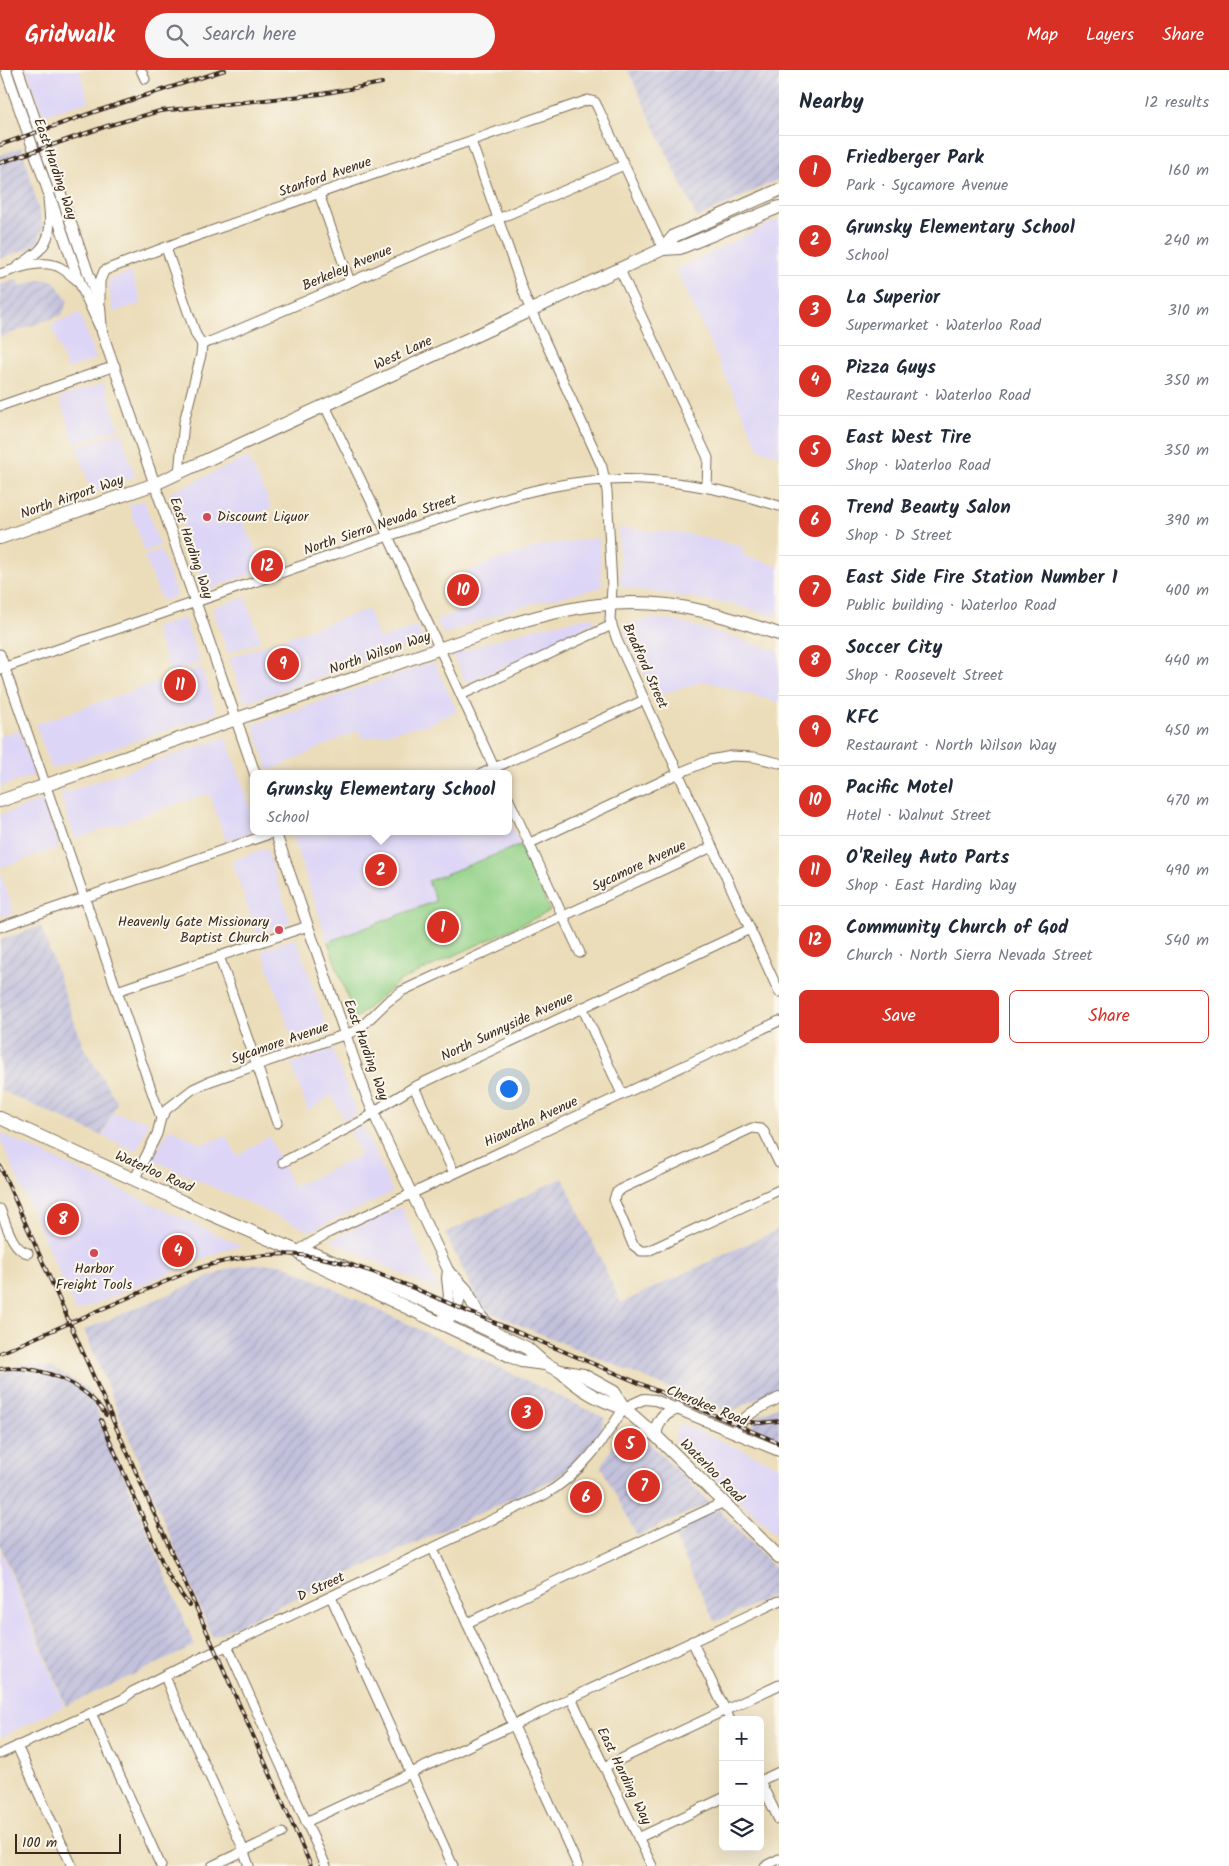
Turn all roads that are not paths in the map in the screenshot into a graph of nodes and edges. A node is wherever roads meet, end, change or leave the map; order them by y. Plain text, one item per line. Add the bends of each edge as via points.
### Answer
1 (6, 70) edge
2 (18, 70) edge
3 (141, 70) edge
4 (145, 79) dead end
5 (471, 140) junction
6 (624, 165) junction
7 (47, 190) junction
8 (779, 191) edge
9 (318, 194) junction
10 (779, 207) edge
11 (498, 219) junction
12 (730, 227) junction
13 (166, 248) junction
14 (663, 248) junction
15 (16, 268) junction
16 (619, 268) junction
17 (0, 274) edge
18 (350, 282) junction
19 (80, 283) junction
20 (100, 307) junction
21 (531, 310) junction
22 (102, 331) junction
23 (202, 344) junction
24 (115, 366) junction
25 (0, 406) edge
26 (325, 406) junction
27 (179, 473) junction
28 (605, 480) junction
29 (155, 484) junction
30 (707, 487) junction
31 (779, 506) edge
32 (388, 536) junction
33 (0, 538) edge
34 (195, 602) junction
35 (611, 604) junction
36 (612, 625) junction
37 (779, 634) edge
38 (440, 648) junction
39 (0, 654) edge
40 (2, 668) edge
41 (461, 695) junction
42 (644, 700) junction
43 (236, 719) junction
44 (779, 763) edge
45 (254, 770) edge
46 (496, 770) edge
47 (498, 770) edge
48 (679, 773) junction
49 (46, 785) junction
50 (0, 801) edge
51 (512, 806) edge
52 (265, 835) edge
53 (277, 835) edge
54 (530, 843) junction
55 (712, 847) junction
56 (85, 898) junction
57 (563, 916) junction
58 (308, 926) junction
59 (0, 927) edge
60 (750, 929) junction
61 (580, 953) dead end
62 (219, 956) junction
63 (117, 991) junction
64 (779, 992) edge
65 (582, 1007) junction
66 (779, 1021) edge
67 (345, 1035) junction
68 (257, 1066) junction
69 (414, 1087) junction
70 (622, 1094) junction
71 (374, 1113) junction
72 (0, 1118) edge
73 (161, 1118) junction
74 (277, 1124) dead end
75 (777, 1153) edge
76 (283, 1162) dead end
77 (779, 1163) edge
78 (454, 1173) junction
79 (134, 1180) junction
80 (779, 1190) edge
81 (411, 1193) junction
82 (0, 1209) edge
83 (297, 1251) junction
84 (28, 1253) dead end
85 (451, 1274) junction
86 (449, 1312) junction
87 (442, 1325) junction
88 (502, 1336) junction
89 (545, 1364) junction
90 (779, 1398) edge
91 (624, 1408) junction
92 (678, 1408) junction
93 (734, 1431) junction
94 (655, 1435) junction
95 (779, 1451) edge
96 (722, 1503) junction
97 (433, 1549) junction
98 (779, 1557) edge
99 (331, 1597) junction
100 (779, 1601) edge
101 (467, 1623) junction
102 (692, 1641) junction
103 (227, 1645) junction
104 (165, 1676) junction
105 (779, 1685) edge
106 (571, 1698) junction
107 (726, 1710) junction
108 (91, 1713) junction
109 (728, 1716) edge
110 (513, 1724) junction
111 (17, 1746) junction
112 (0, 1754) edge
113 (604, 1767) junction
114 (779, 1772) edge
115 (411, 1773) junction
116 (764, 1779) edge
117 (764, 1789) edge
118 (719, 1800) edge
119 (779, 1820) edge
120 (306, 1822) junction
121 (282, 1833) dead end
122 (638, 1838) junction
123 (243, 1851) junction
124 (779, 1859) edge
125 (72, 1866) edge
126 (161, 1866) edge
127 (212, 1866) edge
128 (250, 1866) edge
129 (326, 1866) edge
130 (453, 1866) edge
131 (578, 1866) edge
132 (652, 1866) edge
133 (765, 1866) edge

1 - 7 street, East Harding Way
2 - 20 street, East Harding Way
3 - 4 street
5 - 6 street, Stanford Avenue via 592,100
5 - 9 street, Stanford Avenue
5 - 11 street, Bradford Street
6 - 11 street, Berkeley Avenue
6 - 14 street
7 - 15 street via 50,233 46,243
7 - 19 street, East Harding Way
8 - 12 main road via 772,199 736,217
8 - 14 main road, West Lane via 674,236
9 - 13 street, Stanford Avenue
9 - 18 street
10 - 12 main road, West Lane
11 - 18 street, Berkeley Avenue
11 - 21 street, Bradford Street
12 - 14 main road, West Lane via 680,248
13 - 20 street, Stanford Avenue via 104,271 100,281
13 - 23 street
14 - 16 main road, West Lane
15 - 17 street
15 - 19 street via 53,265
16 - 21 main road, West Lane
16 - 30 street via 708,458
18 - 23 street, Berkeley Avenue
19 - 22 street, East Harding Way
20 - 22 street, East Harding Way
21 - 26 main road, West Lane
21 - 28 street, Bradford Street
22 - 24 street, East Harding Way
23 - 27 street via 184,422
24 - 25 street
24 - 29 street, East Harding Way
26 - 27 main road, West Lane
26 - 32 street
27 - 29 main road, West Lane
28 - 30 street, North Sierra Nevada Street via 678,482
28 - 32 street, North Sierra Nevada Street via 557,485 513,495
28 - 35 street, Bradford Street
29 - 33 main road, North Airport Way
29 - 34 street, East Harding Way
30 - 31 street, North Sierra Nevada Street
32 - 34 street, North Sierra Nevada Street
32 - 38 street
34 - 40 street, North Sierra Nevada Street
34 - 43 street, East Harding Way
35 - 36 street, Bradford Street
35 - 37 main road, North Wilson Way via 653,604 702,611
35 - 38 main road, North Wilson Way via 546,614
36 - 41 street
36 - 42 street, Bradford Street
38 - 41 street
38 - 43 main road, North Wilson Way
39 - 40 street
40 - 49 street
41 - 46 street
42 - 47 street
42 - 48 street, Bradford Street
43 - 45 street, East Harding Way
43 - 49 main road, North Wilson Way
44 - 48 street via 732,756 710,760
48 - 54 street
48 - 55 street, Bradford Street
49 - 50 main road, North Wilson Way
49 - 56 street
51 - 54 street
52 - 56 street
53 - 58 street, East Harding Way
54 - 57 street
55 - 57 street, Sycamore Avenue
55 - 60 street, Bradford Street
56 - 59 street
56 - 63 street
57 - 61 street
57 - 67 street, Sycamore Avenue via 402,991 360,1028
58 - 62 street
58 - 67 street, East Harding Way
60 - 64 street, Bradford Street
60 - 65 street, North Sunnyside Avenue
62 - 63 street
62 - 68 street
63 - 73 street
65 - 69 street, North Sunnyside Avenue
65 - 70 street
66 - 70 street, Hiawatha Avenue
67 - 68 street, Sycamore Avenue
67 - 71 street, East Harding Way
68 - 73 street, Sycamore Avenue via 193,1089 167,1109
68 - 74 street
69 - 71 street, North Sunnyside Avenue
69 - 78 street
70 - 78 street, Hiawatha Avenue
71 - 76 street, North Sunnyside Avenue
71 - 81 street, East Harding Way
72 - 79 main road, Waterloo Road
73 - 79 street, Sycamore Avenue via 157,1134
75 - 77 street
75 - 80 street via 764,1132 752,1128 623,1188 616,1193 614,1200 634,1245 648,1252
78 - 81 street, Hiawatha Avenue
79 - 83 main road, Waterloo Road
81 - 83 street, Hiawatha Avenue via 328,1232
81 - 85 street, East Harding Way
82 - 84 street via 16,1246
83 - 86 main road, Waterloo Road via 314,1254
83 - 87 main road, Waterloo Road via 310,1262
85 - 86 street, East Harding Way via 459,1293 458,1307
85 - 88 main road via 466,1290 480,1316
86 - 87 street
86 - 88 main road, Waterloo Road
87 - 89 main road, Waterloo Road via 521,1360
88 - 89 main road, Waterloo Road via 527,1348
89 - 91 main road, Waterloo Road via 582,1375 614,1392
90 - 93 street via 755,1410
91 - 92 street, Cherokee Road via 644,1399
91 - 94 main road, Waterloo Road
91 - 97 street, D Street via 594,1453 571,1478 544,1495
92 - 93 street, Cherokee Road
92 - 94 main road via 663,1415 657,1423
93 - 95 street, Cherokee Road
94 - 96 main road, Waterloo Road
96 - 98 main road, Waterloo Road
96 - 101 street
97 - 99 street, D Street
97 - 101 street
99 - 103 street, D Street
99 - 115 street
100 - 102 street
101 - 110 street
102 - 106 street
102 - 107 street
103 - 104 street, D Street
103 - 120 street
104 - 108 street, D Street
104 - 123 street
105 - 107 street
106 - 110 street
106 - 113 street, East Harding Way
107 - 109 street
107 - 113 street
108 - 111 street, D Street
108 - 126 street
110 - 115 street
110 - 131 street
111 - 112 street, D Street
111 - 125 street
113 - 122 street, East Harding Way
114 - 116 street
115 - 120 street
115 - 130 street
117 - 119 street
118 - 122 street
120 - 129 street
121 - 123 street
122 - 132 street, East Harding Way
123 - 127 street
123 - 128 street
124 - 133 street

